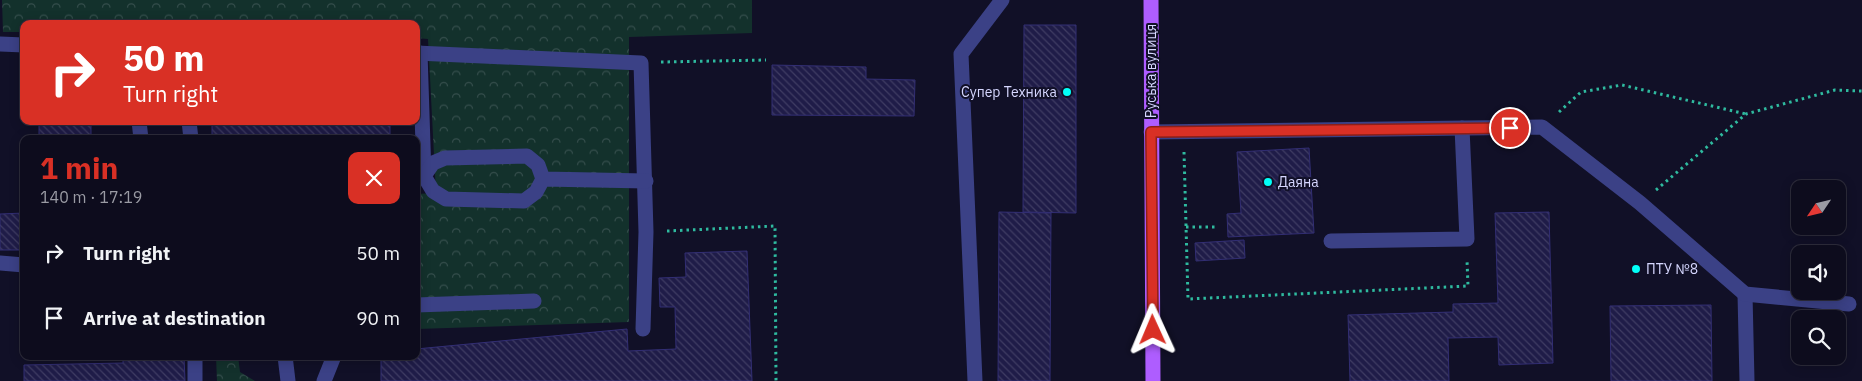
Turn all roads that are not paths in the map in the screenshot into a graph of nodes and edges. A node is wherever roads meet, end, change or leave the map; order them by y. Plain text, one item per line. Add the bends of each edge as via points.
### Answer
1 (1002, 0) edge
2 (1151, 0) edge
3 (0, 44) edge
4 (20, 45) edge
5 (420, 53) edge
6 (1462, 128) junction
7 (1151, 132) junction
8 (420, 176) edge
9 (543, 179) junction
10 (646, 182) junction
11 (1331, 241) dead end
12 (0, 263) edge
13 (20, 265) edge
14 (1745, 294) junction
15 (534, 301) dead end
16 (1849, 304) dead end
17 (420, 305) edge
18 (643, 330) dead end
19 (195, 360) edge
20 (285, 360) edge
21 (332, 360) edge
22 (195, 381) edge
23 (288, 381) edge
24 (324, 381) edge
25 (974, 381) edge
26 (1153, 381) edge
27 (1747, 381) edge

1 - 25 street via 961,54
2 - 7 main road, Руська вулиця
3 - 4 street
5 - 10 street via 641,62
6 - 7 street
6 - 11 street via 1467,240
6 - 14 street via 1542,127 1640,203
7 - 26 main road, Руська вулиця
8 - 9 street via 433,163 445,158 527,156 538,165
8 - 9 street via 446,200 524,201 536,192
9 - 10 street
10 - 18 street
12 - 13 street
14 - 16 street
14 - 27 street
15 - 17 street
19 - 22 street
20 - 23 street
21 - 24 street

